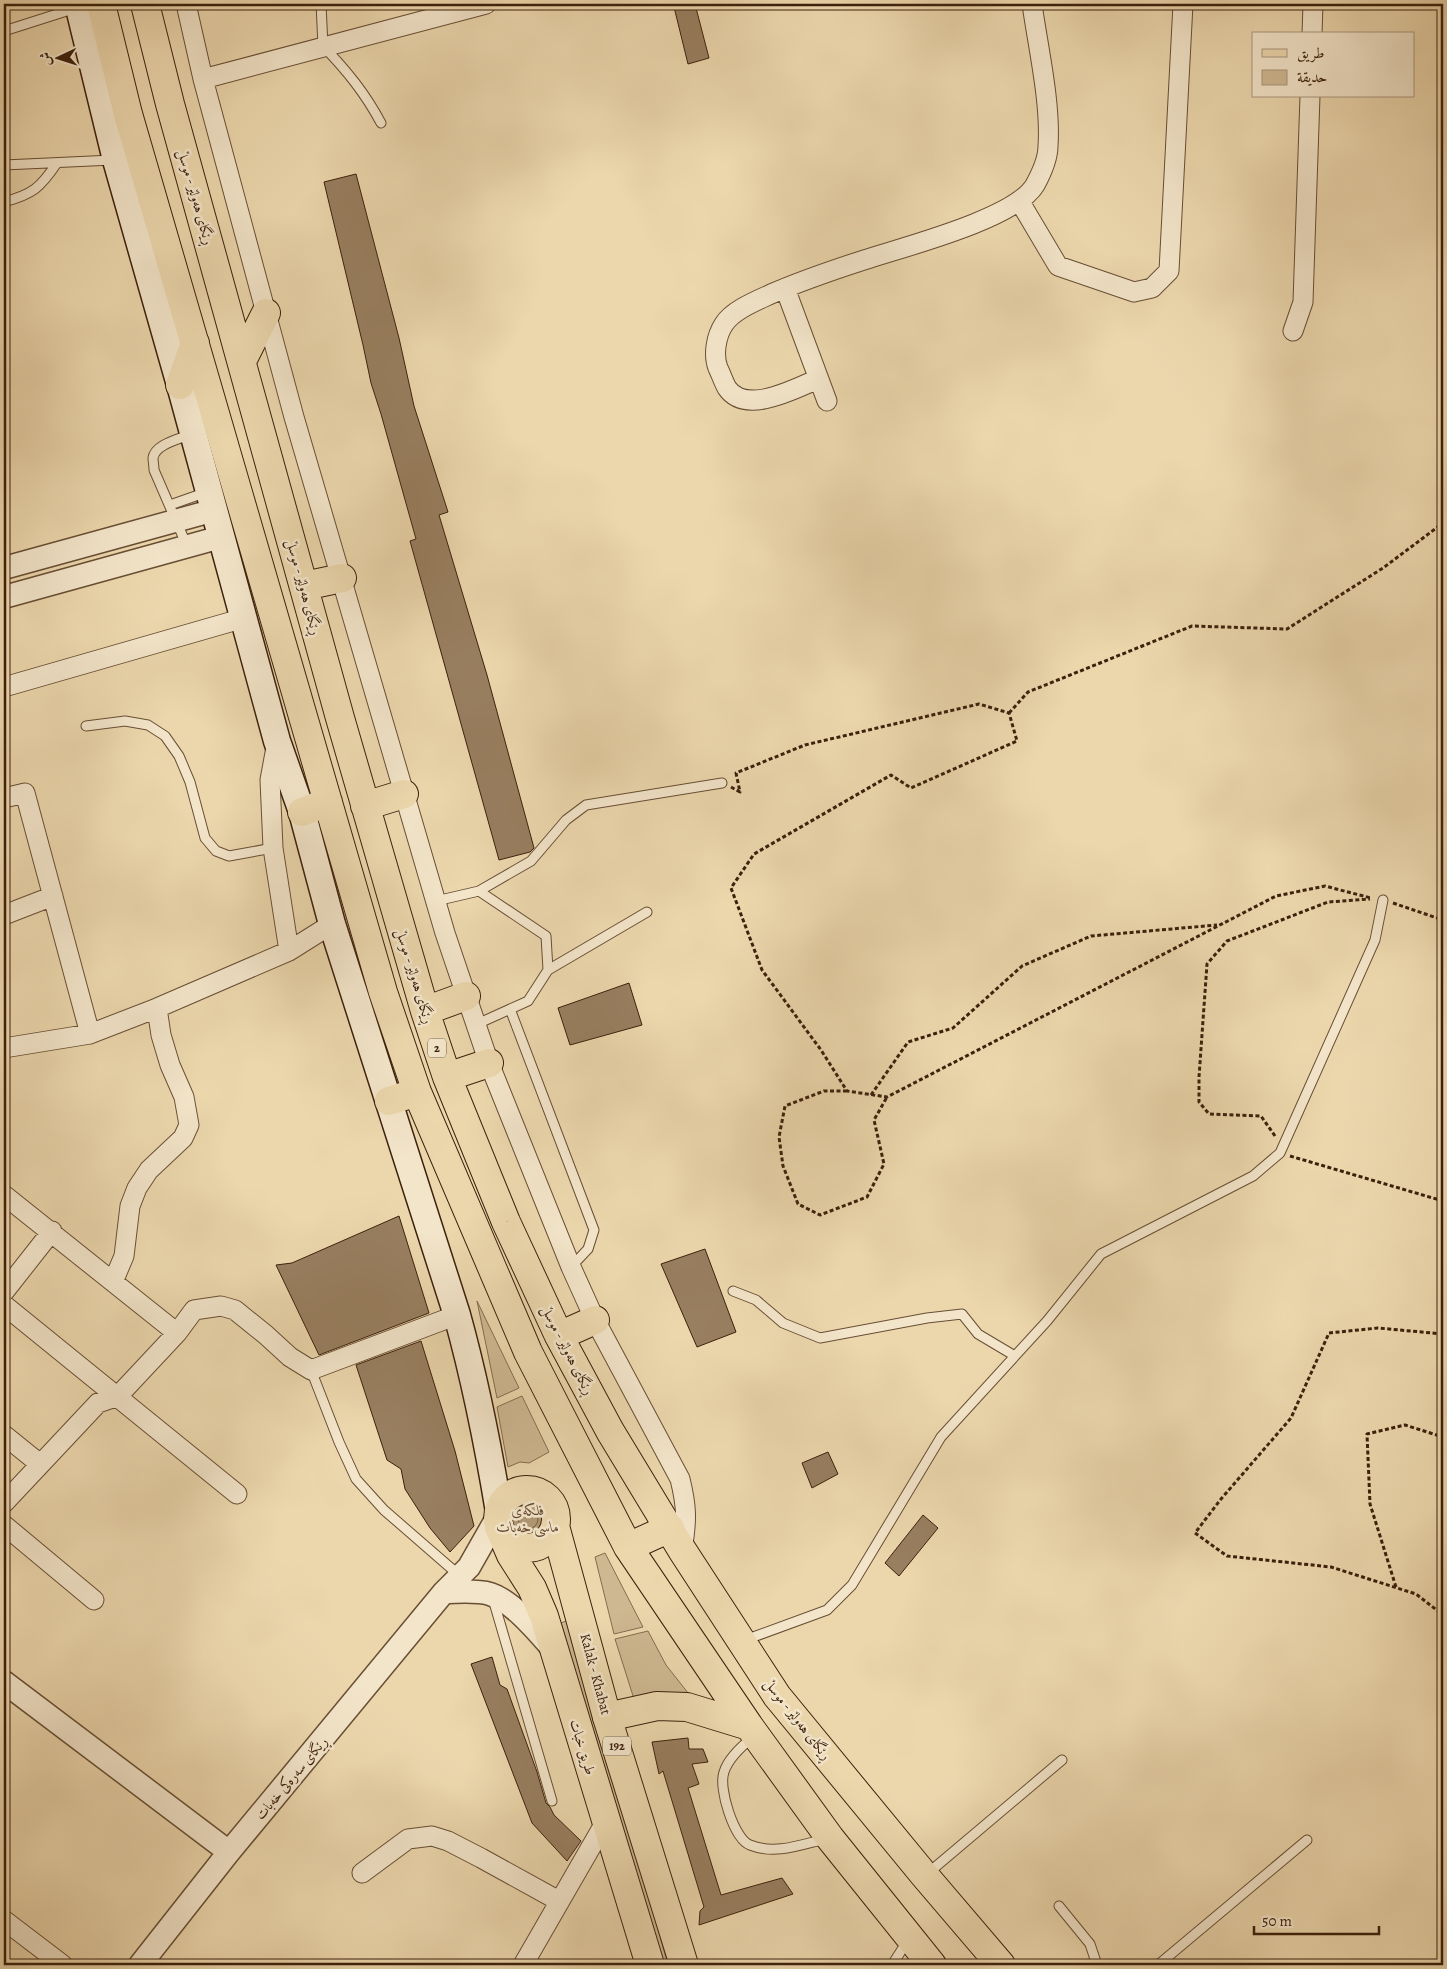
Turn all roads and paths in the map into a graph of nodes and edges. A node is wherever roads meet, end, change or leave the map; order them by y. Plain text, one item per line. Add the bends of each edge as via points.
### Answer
1 (145, 4) edge
2 (186, 4) edge
3 (321, 4) edge
4 (486, 4) edge
5 (1032, 4) edge
6 (1183, 4) edge
7 (1313, 4) edge
8 (86, 5) edge
9 (4, 31) edge
10 (1312, 32) edge
11 (323, 46) junction
12 (203, 79) junction
13 (1310, 98) edge
14 (170, 104) junction
15 (128, 114) junction
16 (381, 123) dead end
17 (116, 160) junction
18 (57, 163) junction
19 (4, 166) edge
20 (4, 202) edge
21 (1020, 202) junction
22 (784, 288) junction
23 (266, 313) junction
24 (1294, 331) dead end
25 (195, 343) junction
26 (242, 361) junction
27 (818, 379) junction
28 (180, 385) junction
29 (827, 401) dead end
30 (194, 433) junction
31 (212, 501) junction
32 (173, 513) junction
33 (1443, 523) edge
34 (221, 537) junction
35 (187, 546) junction
36 (4, 568) edge
37 (342, 578) junction
38 (304, 586) junction
39 (4, 598) edge
40 (244, 618) junction
41 (4, 687) edge
42 (1010, 713) junction
43 (86, 726) dead end
44 (277, 741) junction
45 (722, 783) joint
46 (404, 794) junction
47 (4, 798) edge
48 (328, 802) junction
49 (365, 806) junction
50 (302, 812) junction
51 (273, 848) junction
52 (479, 891) junction
53 (53, 896) junction
54 (1372, 899) junction
55 (1383, 900) junction
56 (436, 901) junction
57 (647, 912) dead end
58 (4, 915) edge
59 (1443, 920) edge
60 (332, 924) junction
61 (1220, 925) junction
62 (289, 951) junction
63 (548, 970) junction
64 (466, 996) junction
65 (157, 1008) junction
66 (510, 1009) junction
67 (425, 1011) junction
68 (476, 1025) junction
69 (90, 1034) junction
70 (4, 1048) edge
71 (489, 1063) junction
72 (447, 1077) junction
73 (847, 1091) junction
74 (417, 1092) junction
75 (871, 1095) junction
76 (887, 1097) junction
77 (389, 1101) junction
78 (1280, 1153) junction
79 (4, 1195) edge
80 (1443, 1201) edge
81 (52, 1232) junction
82 (571, 1268) junction
83 (113, 1282) junction
84 (733, 1291) dead end
85 (4, 1292) edge
86 (4, 1305) edge
87 (457, 1314) junction
88 (595, 1320) junction
89 (177, 1332) junction
90 (1443, 1334) edge
91 (559, 1336) junction
92 (1015, 1356) junction
93 (310, 1370) junction
94 (118, 1396) junction
95 (4, 1435) edge
96 (1443, 1437) edge
97 (40, 1464) junction
98 (237, 1494) dead end
99 (4, 1503) edge
100 (500, 1521) junction
101 (4, 1524) edge
102 (555, 1526) junction
103 (676, 1539) junction
104 (628, 1547) junction
105 (460, 1576) junction
106 (1396, 1588) junction
107 (444, 1592) junction
108 (491, 1594) junction
109 (94, 1600) dead end
110 (1443, 1614) edge
111 (742, 1641) junction
112 (554, 1650) junction
113 (4, 1682) edge
114 (607, 1717) junction
115 (752, 1731) junction
116 (1062, 1760) dead end
117 (552, 1801) dead end
118 (606, 1821) junction
119 (830, 1838) junction
120 (1307, 1840) dead end
121 (229, 1852) junction
122 (362, 1873) dead end
123 (925, 1876) junction
124 (559, 1901) junction
125 (1059, 1906) dead end
126 (4, 1920) edge
127 (910, 1937) junction
128 (63, 1965) edge
129 (140, 1965) edge
130 (523, 1965) edge
131 (650, 1965) edge
132 (684, 1965) edge
133 (892, 1965) edge
134 (932, 1965) edge
135 (1001, 1965) edge
136 (1097, 1965) edge
137 (1158, 1965) edge

1 - 14 main road, ڕێگای هەولێر - موسڵ / 2
2 - 12 street
3 - 11 lane
4 - 11 street
5 - 21 street via 1047,110 1048,148 1034,187
6 - 21 street via 1169,271 1152,288 1134,292 1058,266
7 - 10 street
8 - 9 lane
8 - 15 main road
8 - 17 main road
11 - 12 street
11 - 16 lane via 367,98
12 - 23 street
13 - 24 street via 1303,302
14 - 15 main road
14 - 26 main road, ڕێگای هەولێر - موسڵ / 2
15 - 25 main road
17 - 18 lane
17 - 28 main road
18 - 19 lane
18 - 20 lane via 42,184 24,196
21 - 22 street via 981,222
22 - 27 street
22 - 27 street via 739,311 724,323 716,342 717,365 728,390 741,399 763,400
23 - 26 main road
23 - 37 street
25 - 28 main road
25 - 48 main road
26 - 38 main road, ڕێگای هەولێر - موسڵ / 2
27 - 29 street
28 - 30 main road
30 - 31 main road
30 - 32 lane via 164,445 153,458 154,470
31 - 32 street
31 - 34 main road
32 - 35 lane
32 - 36 street
33 - 42 path via 1383,568 1287,629 1192,626 1028,692
34 - 35 street
34 - 40 main road
35 - 39 street
37 - 38 main road
37 - 46 street
38 - 49 main road, ڕێگای هەولێر - موسڵ / 2
40 - 41 street
40 - 44 main road
42 - 45 path via 979,704 805,745 736,773 740,792
42 - 73 path via 1017,741 911,788 891,775 754,854 731,888 762,970
43 - 51 lane via 124,721 148,725 165,736 179,756 190,782 205,838 216,851 229,856
44 - 50 main road
44 - 51 street via 270,780
45 - 52 lane via 586,805 566,820 531,861
46 - 49 main road
46 - 56 street
47 - 53 street via 25,793
48 - 50 main road
48 - 74 main road via 382,992
49 - 67 main road, ڕێگای هەولێر - موسڵ / 2
50 - 60 main road
51 - 62 street
52 - 56 lane
52 - 63 lane via 546,936
53 - 58 street
53 - 69 street
54 - 55 path
54 - 61 path via 1325,886 1276,896
54 - 78 path via 1328,902 1227,941 1207,964 1199,1102 1209,1114 1261,1116 1274,1133
55 - 59 path
55 - 78 lane via 1375,940
56 - 64 street
57 - 63 lane
60 - 62 street
60 - 77 main road
61 - 75 path via 1091,936 1022,966 953,1028 908,1042
61 - 76 path
62 - 65 street
63 - 66 lane via 528,1001
64 - 67 main road
64 - 68 street
65 - 69 street
65 - 83 street via 160,1034 184,1097 189,1125 183,1138 149,1170 137,1188 130,1206 124,1256
66 - 68 lane
66 - 82 lane via 594,1230 588,1249
67 - 72 main road, ڕێگای هەولێر - موسڵ / 2
68 - 71 street
69 - 70 street
71 - 72 main road
71 - 82 street
72 - 91 main road, ڕێگای هەولێر - موسڵ / 2 via 506,1222
73 - 75 path
73 - 76 path via 824,1091 786,1106 780,1129 783,1166 798,1204 820,1215 867,1197 884,1164 874,1120
74 - 77 main road
74 - 104 main road via 528,1352
75 - 76 path
77 - 87 main road
78 - 80 path
78 - 92 lane via 1253,1176 1101,1254
79 - 81 street
81 - 83 street
81 - 85 street
82 - 88 street
83 - 89 street
84 - 92 lane via 756,1300 783,1323 820,1338 962,1314 978,1334
86 - 94 street
87 - 93 street
87 - 100 main road via 478,1398
88 - 91 main road
88 - 103 street via 680,1479 686,1502 686,1526
89 - 93 street via 194,1310 221,1306 235,1310
89 - 94 street
90 - 106 path via 1378,1328 1328,1333 1291,1418 1195,1533 1227,1556 1331,1567
91 - 103 main road, ڕێگای هەولێر - موسڵ / 2 via 610,1431
92 - 111 lane via 941,1437 852,1585 827,1610
93 - 105 lane via 356,1479 384,1510
94 - 97 street via 98,1403
94 - 98 street
95 - 97 street
96 - 106 path via 1405,1424 1367,1434 1370,1504
97 - 99 street
100 - 102 main road via 513,1544 520,1547 535,1547 548,1539
100 - 102 main road via 501,1505 512,1494 526,1490 547,1498 552,1504
100 - 105 street, ڕێگای سەرەکی خەبات
100 - 112 main road, طريق خبات / 192 via 511,1555 532,1588 544,1616
101 - 109 street
102 - 114 main road, Kalak - Khabat / 192
103 - 104 main road
103 - 111 main road, ڕێگای هەولێر - موسڵ / 2
104 - 115 main road
105 - 107 street, ڕێگای سەرەکی خەبات
106 - 110 path via 1416,1594
107 - 108 street
107 - 121 street, ڕێگای سەرەکی خەبات
108 - 112 street via 532,1625
108 - 117 lane
111 - 123 main road, ڕێگای هەولێر - موسڵ / 2 via 776,1696
112 - 118 main road, طريق خبات / 192
113 - 121 street
114 - 115 main road via 657,1706 687,1707
114 - 132 main road, Kalak - Khabat / 192
115 - 119 main road
115 - 119 lane via 724,1772 723,1784 733,1827 748,1845 774,1851
116 - 123 lane
118 - 124 street
118 - 131 main road, طريق خبات / 192
119 - 127 main road
120 - 137 lane
121 - 129 street, ڕێگای سەرەکی خەبات
122 - 124 street via 408,1839 432,1836 448,1841
123 - 135 main road, ڕێگای هەولێر - موسڵ / 2
124 - 130 street
125 - 136 lane via 1090,1944
126 - 128 street
127 - 133 lane
127 - 134 main road

